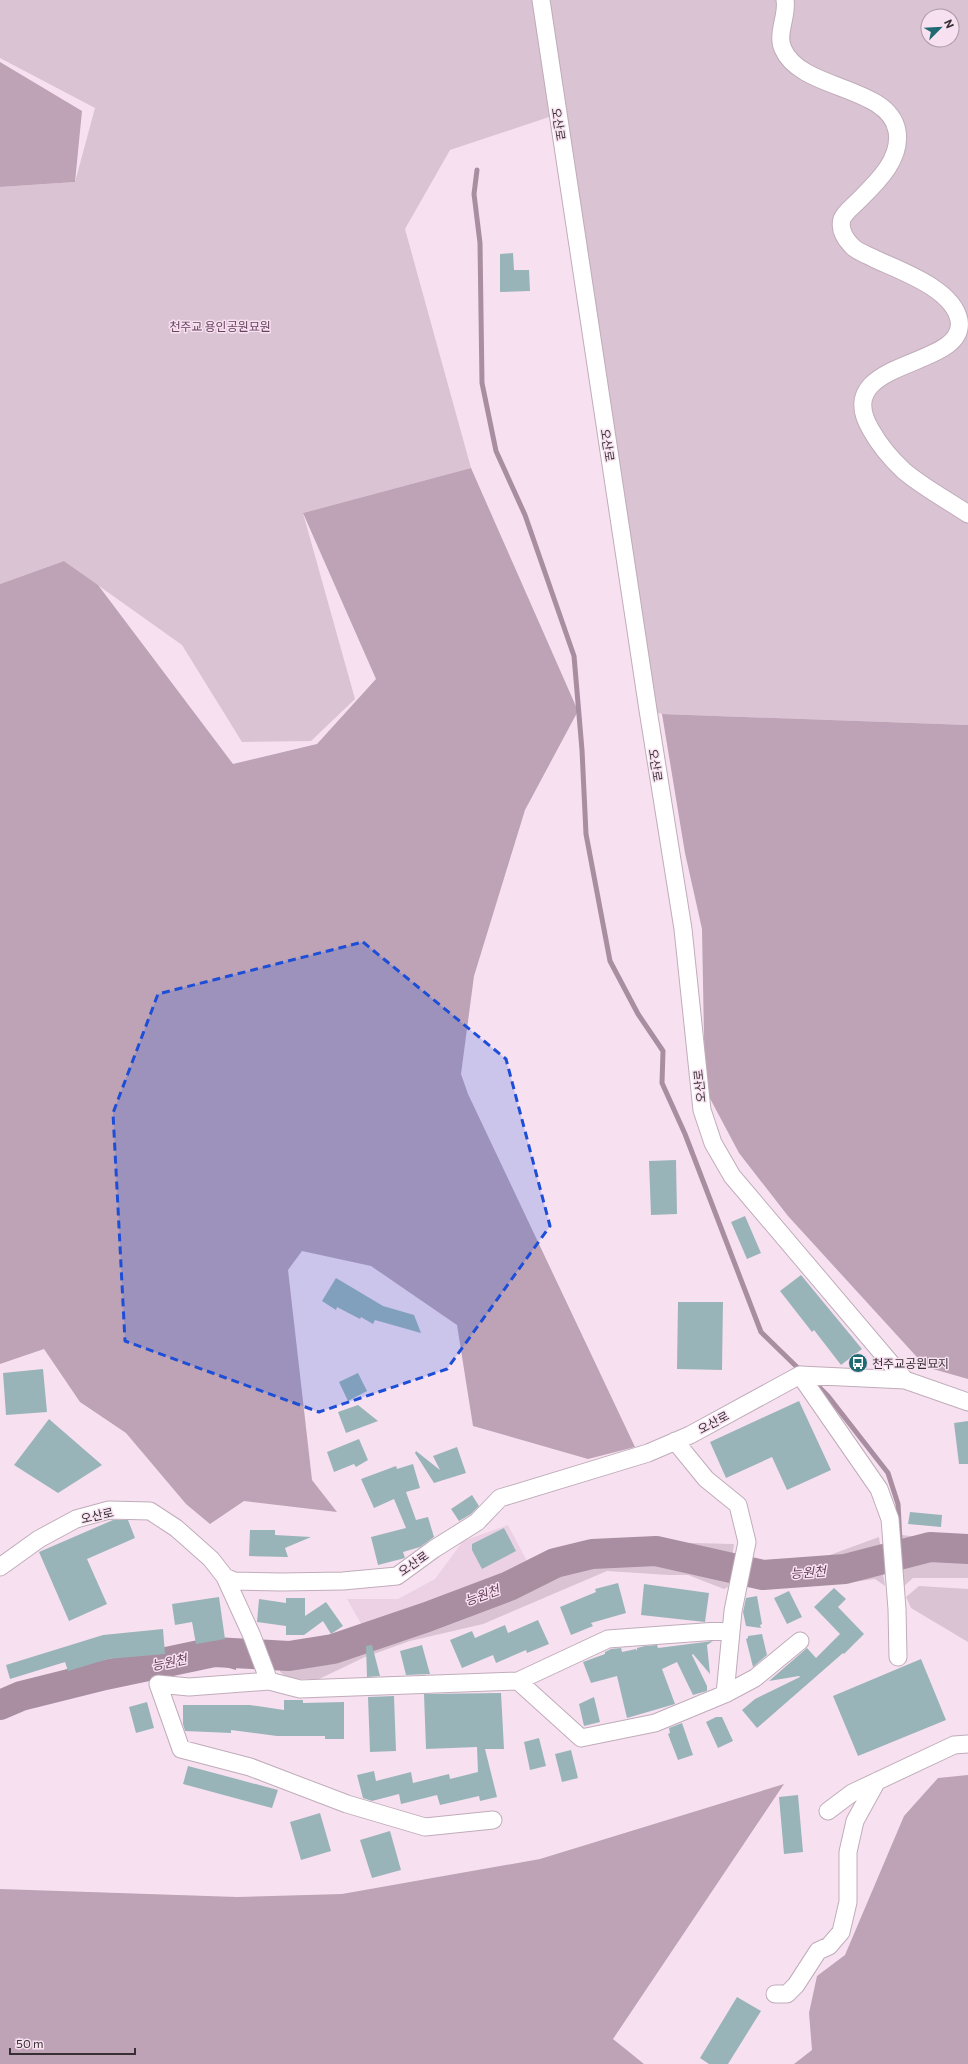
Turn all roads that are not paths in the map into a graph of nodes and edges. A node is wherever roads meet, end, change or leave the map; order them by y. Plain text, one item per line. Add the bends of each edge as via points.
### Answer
1 (541, 0) edge
2 (785, 0) edge
3 (968, 514) edge
4 (800, 1375) junction
5 (905, 1380) junction
6 (968, 1402) edge
7 (675, 1442) junction
8 (0, 1567) edge
9 (225, 1577) junction
10 (732, 1630) junction
11 (800, 1641) dead end
12 (898, 1657) dead end
13 (269, 1681) junction
14 (518, 1681) junction
15 (725, 1694) junction
16 (968, 1744) edge
17 (878, 1781) junction
18 (828, 1811) dead end
19 (493, 1820) dead end
20 (775, 1994) dead end

1 - 5 street, 오산로 via 683,929 702,1110 713,1143 732,1176
2 - 3 street via 782,47 789,60 809,73 878,104 889,114 897,131 892,161 876,183 847,212 842,220 843,236 854,249 944,294 960,321 958,332 950,343 932,354 896,368 870,386 862,401 865,420 882,449 906,472
4 - 5 street
4 - 7 street, 오산로
4 - 12 street via 879,1489 890,1519
5 - 6 street
7 - 9 street, 오산로 via 648,1453 500,1498 477,1522 397,1576 343,1581 282,1582 234,1581
7 - 10 street via 706,1479 738,1505 747,1542 733,1610
8 - 9 street, 오산로 via 39,1538 76,1520 108,1510 150,1511 176,1528 211,1558
9 - 13 street
10 - 14 street via 608,1639
10 - 15 street
11 - 15 street via 755,1678
13 - 14 street via 300,1689
13 - 19 street via 189,1687 158,1684 181,1749 250,1767 347,1804 424,1827
14 - 15 street via 581,1738 655,1723
16 - 17 street via 954,1745
17 - 18 street via 852,1793
17 - 20 street via 854,1821 848,1852 848,1902 840,1932 829,1946 818,1951 788,1994

